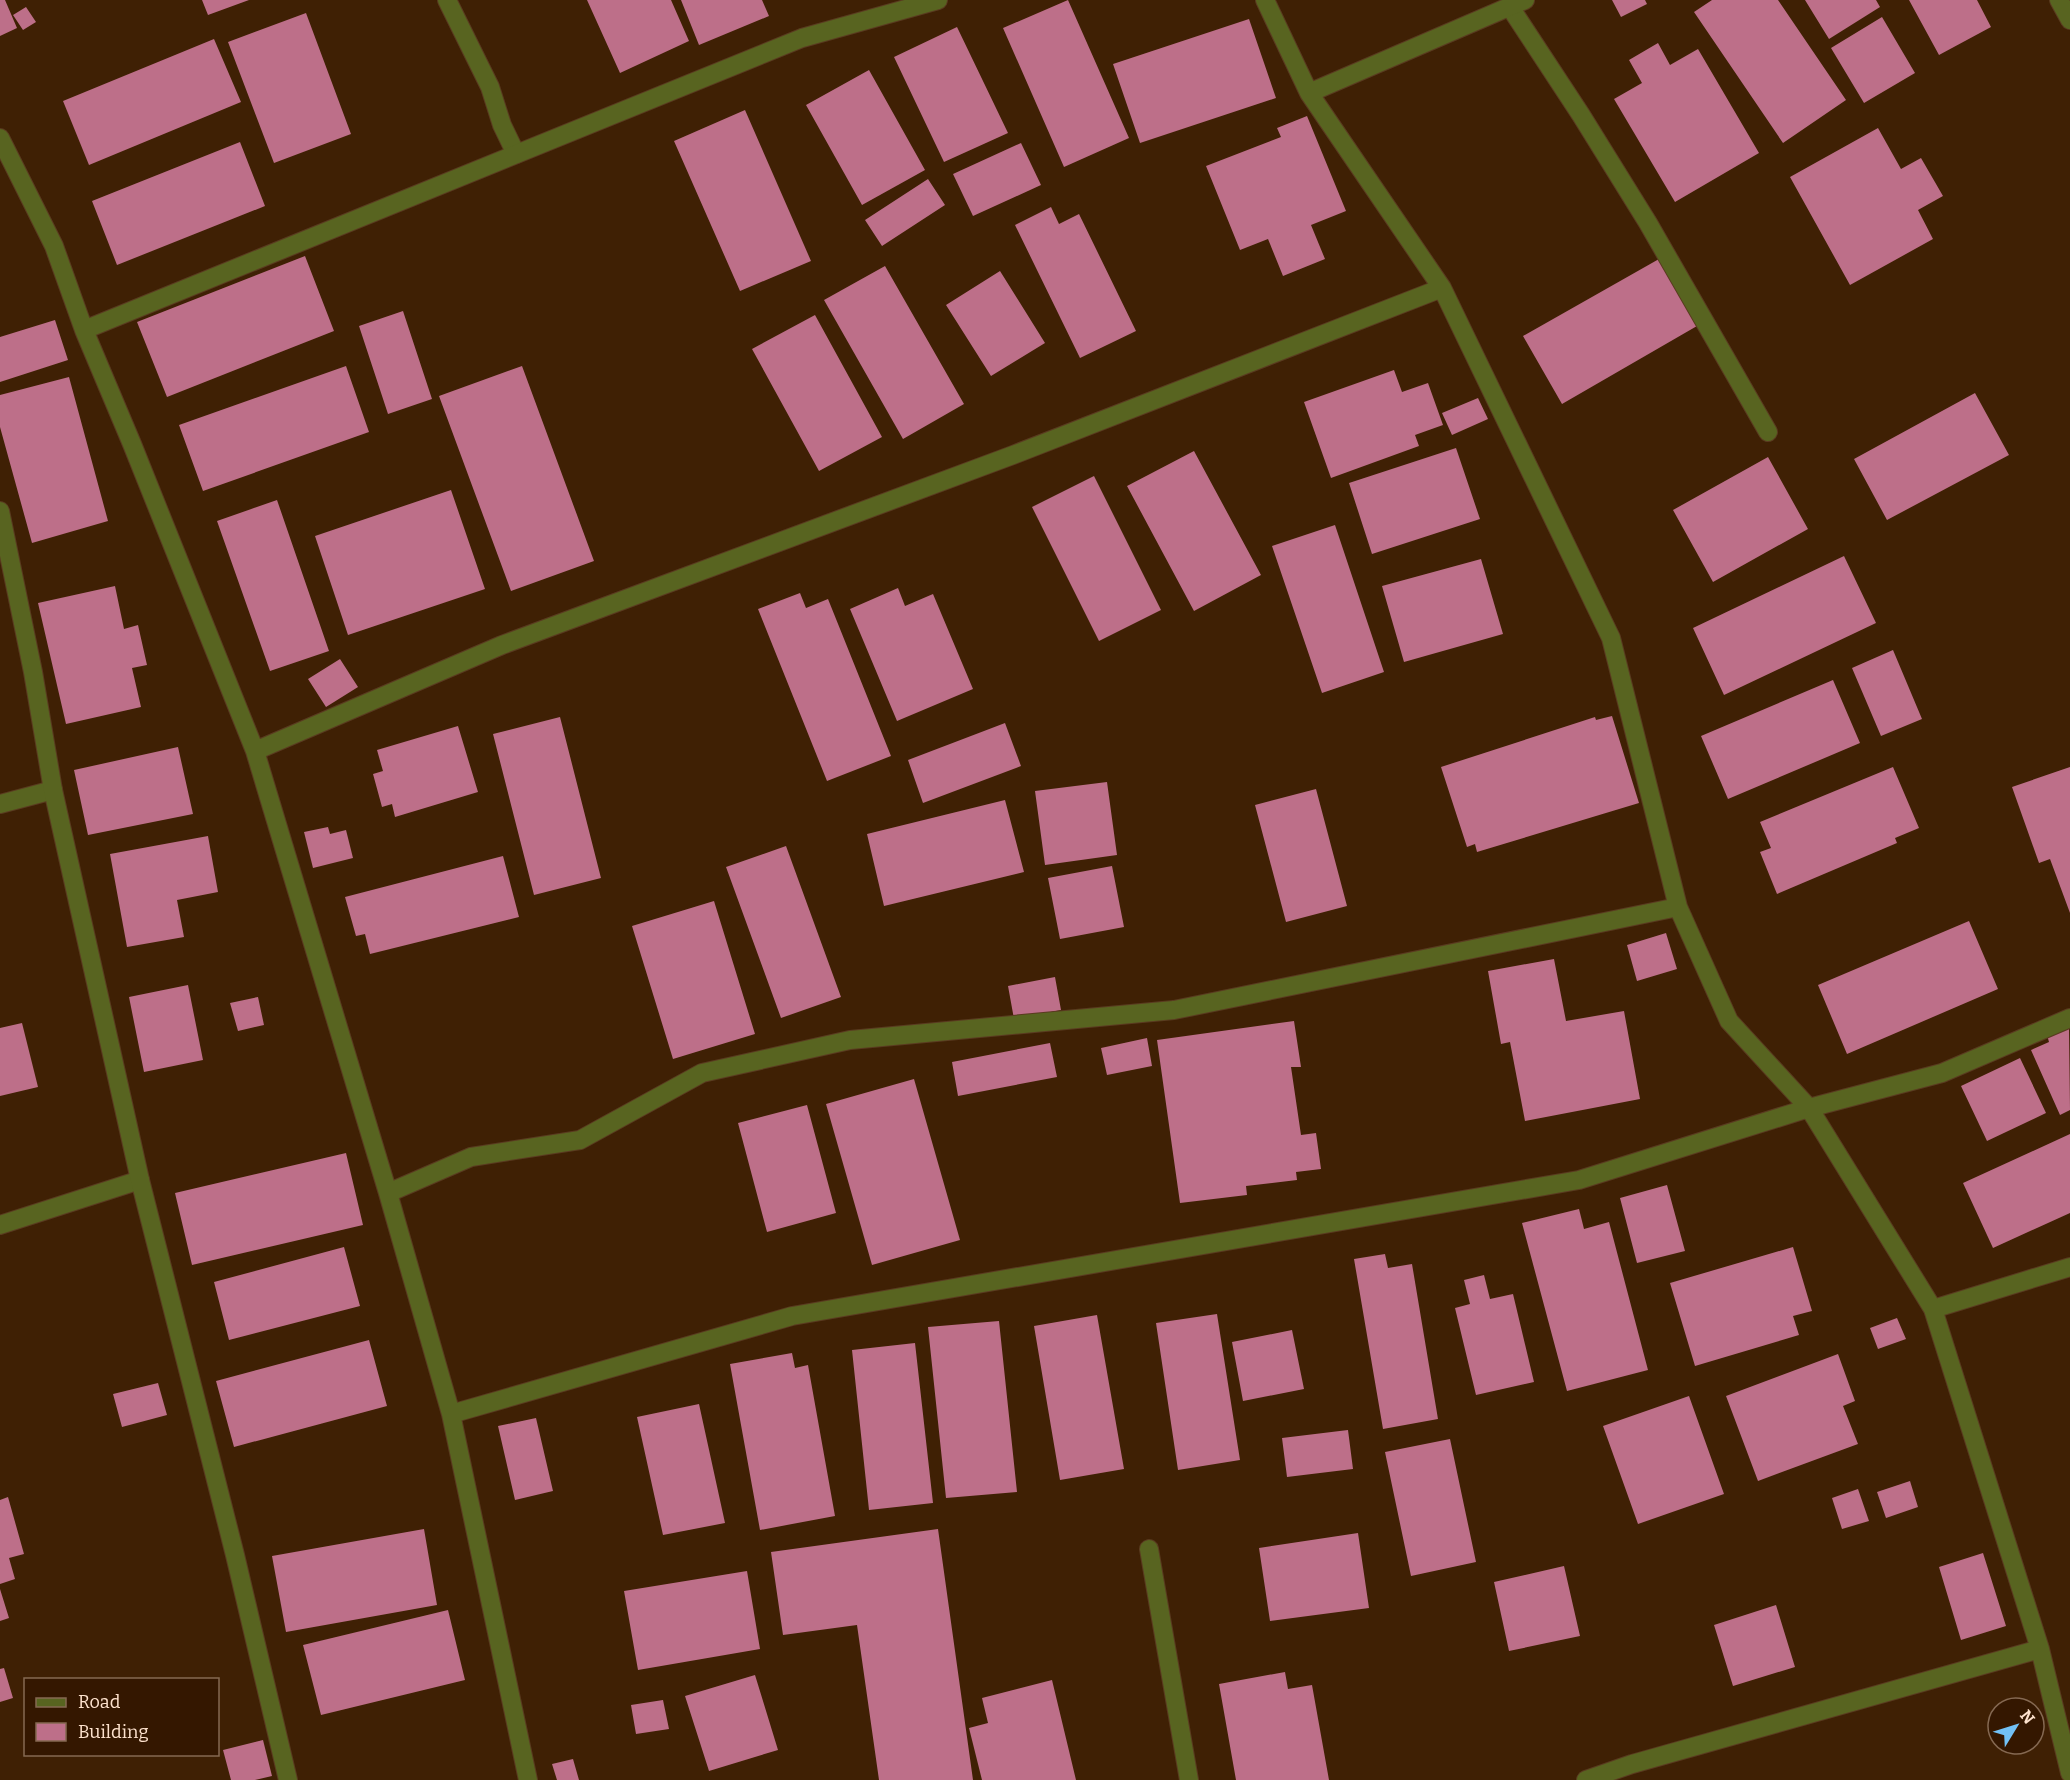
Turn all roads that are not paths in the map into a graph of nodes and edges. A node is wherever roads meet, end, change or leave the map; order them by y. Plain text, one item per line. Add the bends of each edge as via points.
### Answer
1 (447, 0) edge
2 (938, 0) edge
3 (1265, 0) edge
4 (2059, 0) edge
5 (1518, 3) edge
6 (2070, 20) edge
7 (1309, 93) junction
8 (0, 138) edge
9 (516, 154) junction
10 (1442, 288) junction
11 (84, 330) junction
12 (1768, 432) dead end
13 (0, 511) edge
14 (255, 751) junction
15 (53, 790) junction
16 (0, 804) edge
17 (1678, 908) junction
18 (2070, 1018) edge
19 (1809, 1108) junction
20 (140, 1180) junction
21 (388, 1193) junction
22 (0, 1226) edge
23 (2070, 1267) edge
24 (1933, 1309) junction
25 (451, 1414) junction
26 (1149, 1549) dead end
27 (2040, 1649) junction
28 (2070, 1773) edge
29 (288, 1780) edge
30 (528, 1780) edge
31 (1189, 1780) edge
32 (1586, 1780) edge

1 - 9 street via 490,87
2 - 9 street via 802,38
3 - 7 street
4 - 6 street
5 - 7 street
5 - 12 street
7 - 10 street
8 - 11 street via 54,246
9 - 11 street
10 - 14 street via 1013,455 502,645
10 - 17 street via 1611,638
11 - 14 street
13 - 15 street
14 - 21 street
15 - 16 street
15 - 20 street
17 - 19 street via 1729,1021
17 - 21 street via 1174,1010 850,1040 702,1073 580,1140 471,1157
18 - 19 street via 1942,1073
19 - 24 street
19 - 25 street via 1579,1180 792,1316
20 - 22 street
20 - 29 street
21 - 25 street
23 - 24 street
24 - 27 street
25 - 30 street
26 - 31 street
27 - 28 street
27 - 32 street

